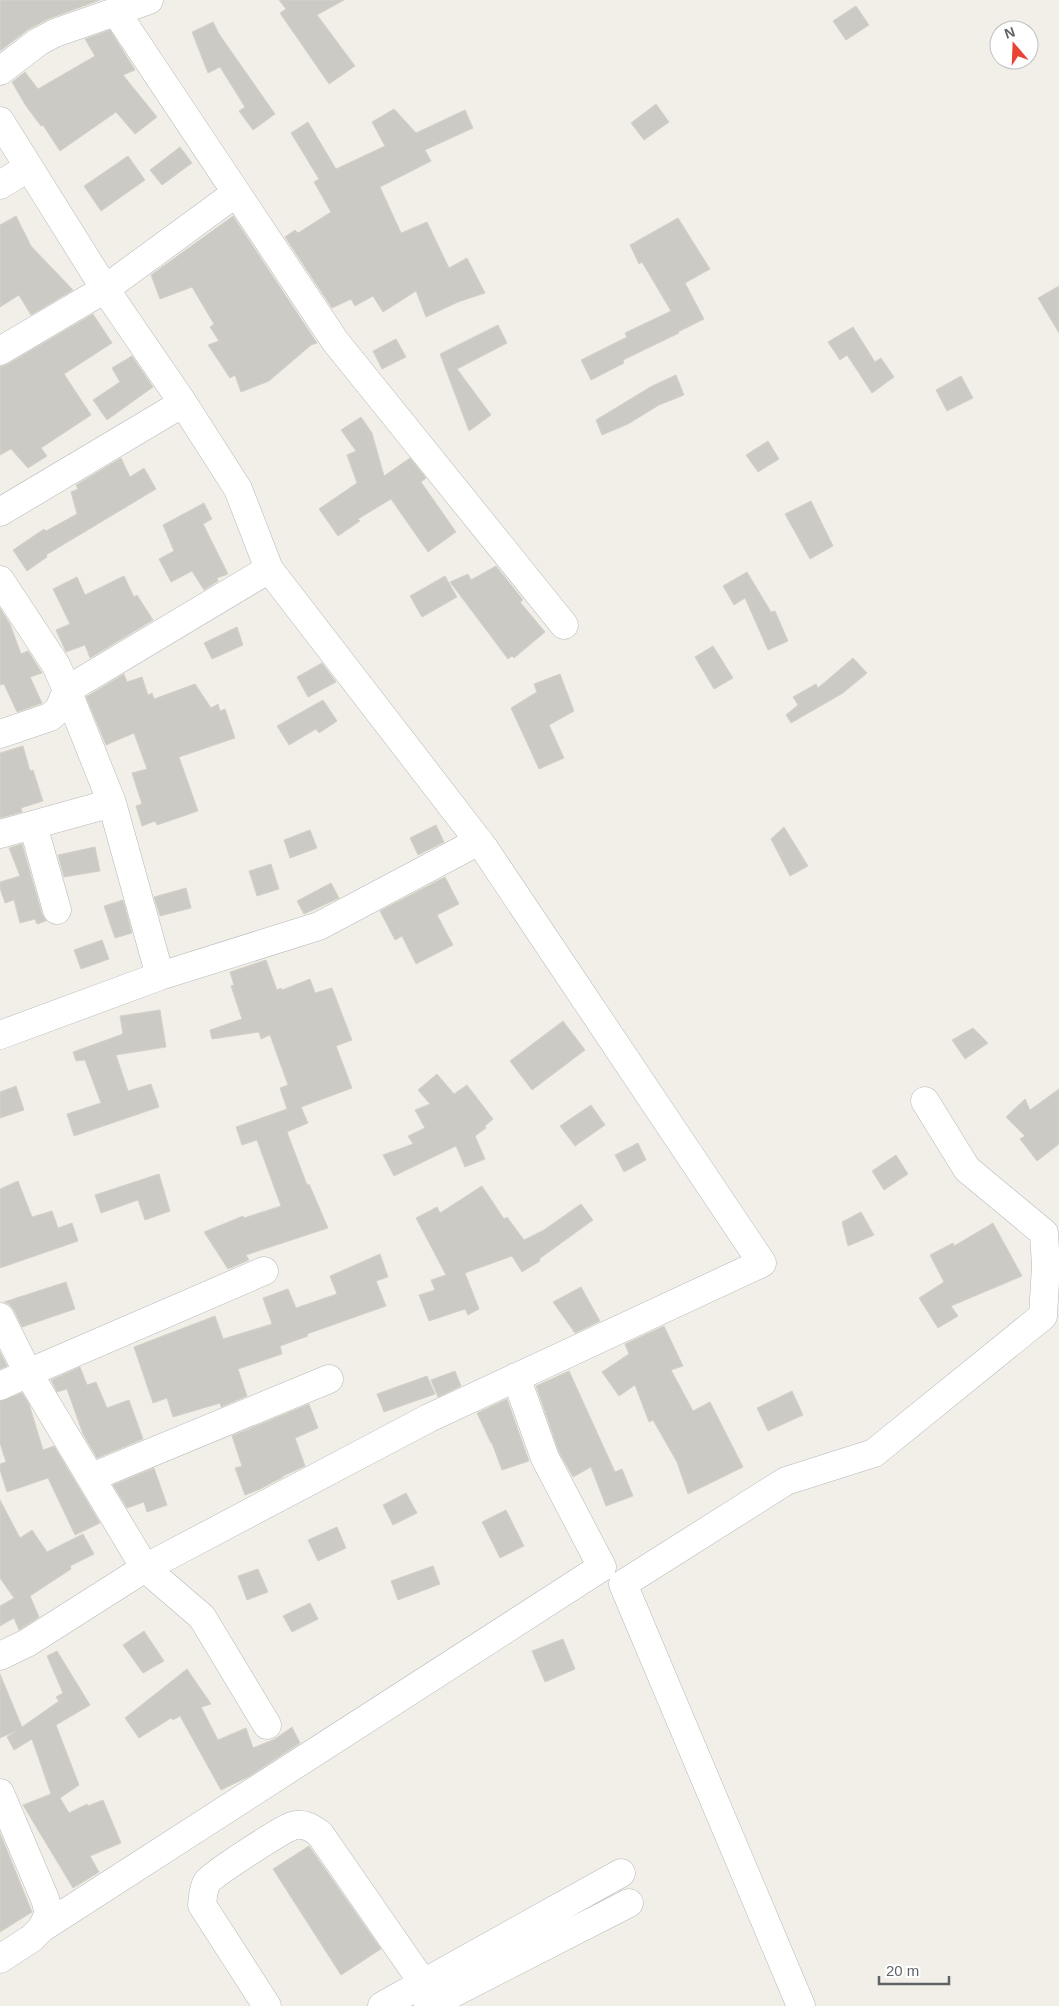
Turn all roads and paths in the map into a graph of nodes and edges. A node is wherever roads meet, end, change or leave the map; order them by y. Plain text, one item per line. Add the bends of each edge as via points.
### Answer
1 (149, 0) edge
2 (116, 12) junction
3 (0, 71) edge
4 (0, 121) edge
5 (30, 167) junction
6 (0, 185) edge
7 (236, 193) junction
8 (105, 289) junction
9 (0, 352) edge
10 (183, 403) junction
11 (0, 512) edge
12 (269, 569) junction
13 (0, 580) edge
14 (564, 626) dead end
15 (67, 690) junction
16 (0, 734) edge
17 (112, 803) junction
18 (33, 825) junction
19 (0, 834) edge
20 (479, 841) junction
21 (57, 910) dead end
22 (160, 976) junction
23 (0, 1034) edge
24 (925, 1101) dead end
25 (264, 1271) dead end
26 (0, 1317) edge
27 (28, 1373) junction
28 (516, 1377) junction
29 (329, 1379) dead end
30 (0, 1386) edge
31 (92, 1477) junction
32 (145, 1568) junction
33 (0, 1656) edge
34 (267, 1725) dead end
35 (0, 1793) edge
36 (621, 1872) dead end
37 (629, 1903) dead end
38 (42, 1928) junction
39 (0, 1959) edge
40 (431, 1999) edge
41 (267, 2006) edge
42 (382, 2006) edge
43 (801, 2006) edge

1 - 2 street
2 - 3 street via 55,33
2 - 7 street
4 - 5 street
5 - 6 street
5 - 8 street
7 - 8 street
7 - 14 street via 335,341
8 - 9 street
8 - 10 street
10 - 11 street
10 - 12 street via 238,489
12 - 15 street
12 - 20 street
13 - 15 street via 56,665
15 - 16 street via 59,709 50,717
15 - 17 street
17 - 18 street
17 - 22 street
18 - 19 street
18 - 21 street
20 - 22 street via 319,926
20 - 28 street via 762,1263
22 - 23 street
24 - 43 street via 967,1169 1044,1233 1043,1316 874,1453 786,1480 623,1584
25 - 27 street
26 - 27 street
27 - 30 street
27 - 31 street
28 - 32 street via 429,1418
28 - 38 street via 545,1458 602,1567
29 - 31 street
31 - 32 street
32 - 33 street via 27,1643
32 - 34 street via 202,1617
35 - 38 street via 45,1899 49,1914
36 - 40 street
37 - 40 street
38 - 39 street
40 - 41 street via 320,1834 308,1826 293,1825 222,1869 208,1881 203,1893 202,1905
40 - 42 street

